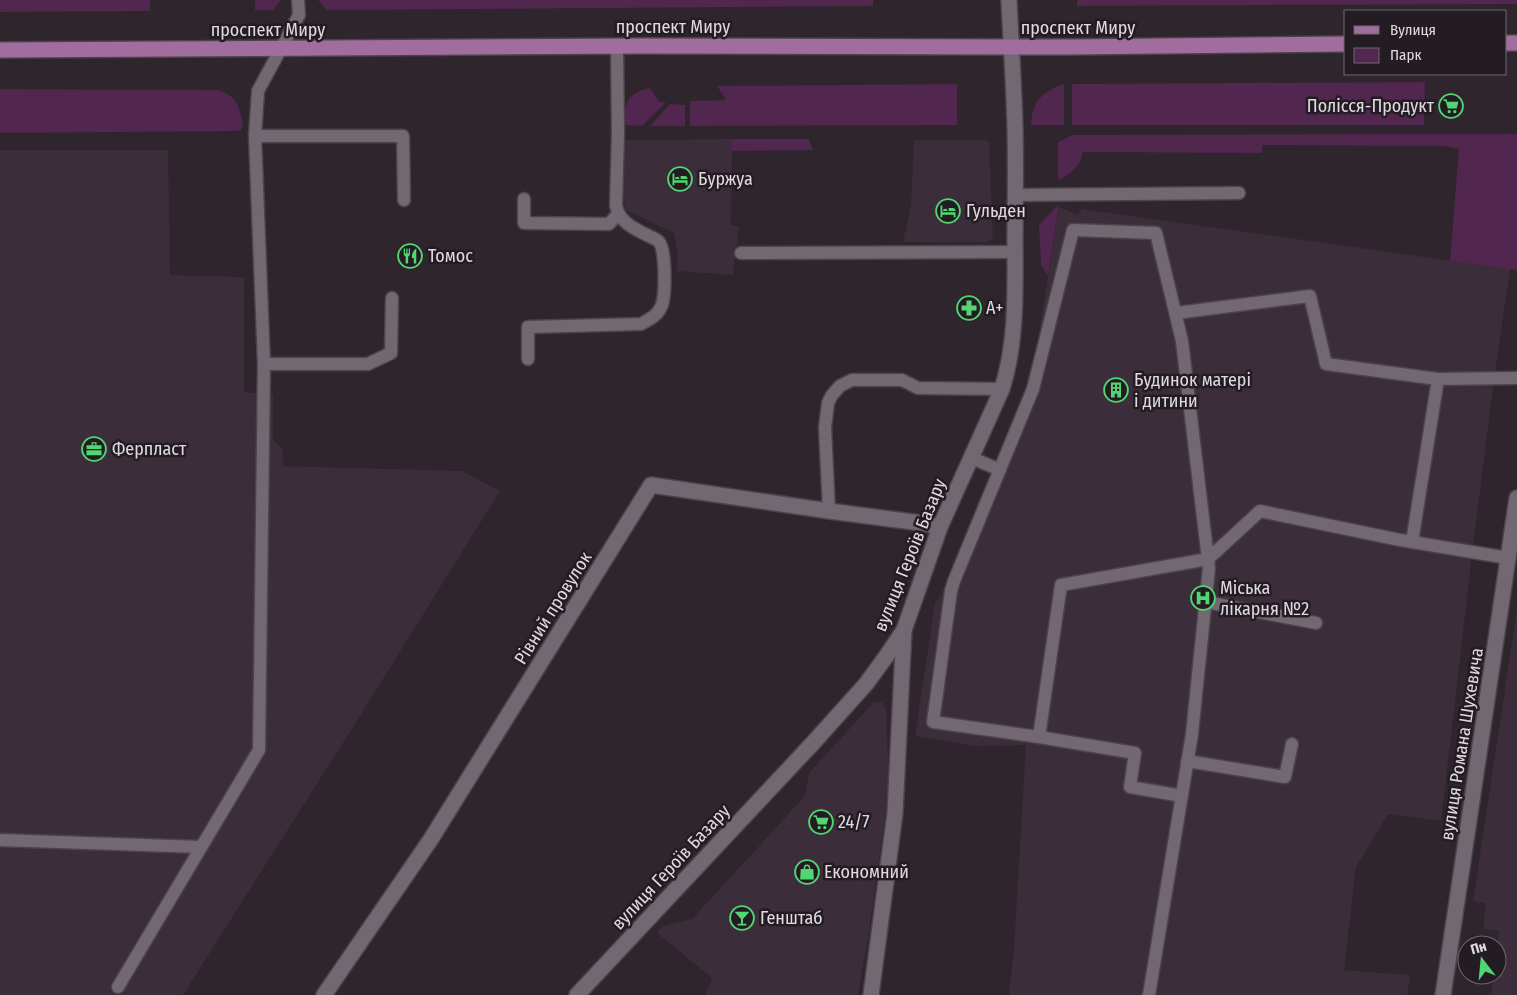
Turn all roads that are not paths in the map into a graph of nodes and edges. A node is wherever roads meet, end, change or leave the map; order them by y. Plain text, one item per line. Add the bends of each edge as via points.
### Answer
1 (298, 0) edge
2 (1009, 0) edge
3 (1344, 44) edge
4 (617, 46) junction
5 (1011, 47) junction
6 (281, 49) junction
7 (0, 50) edge
8 (255, 136) junction
9 (1240, 193) dead end
10 (1015, 195) junction
11 (524, 199) dead end
12 (404, 200) dead end
13 (618, 214) junction
14 (1015, 252) junction
15 (741, 253) dead end
16 (392, 298) dead end
17 (1176, 314) junction
18 (528, 359) dead end
19 (264, 364) junction
20 (1517, 378) edge
21 (1438, 379) junction
22 (1002, 389) junction
23 (972, 458) junction
24 (1000, 470) junction
25 (1517, 498) edge
26 (829, 511) junction
27 (940, 527) junction
28 (1515, 531) edge
29 (1412, 542) junction
30 (1508, 558) junction
31 (1208, 559) junction
32 (1206, 602) junction
33 (1316, 623) dead end
34 (904, 630) junction
35 (1039, 737) junction
36 (1292, 744) dead end
37 (1187, 761) junction
38 (1182, 796) junction
39 (0, 840) edge
40 (201, 847) junction
41 (118, 987) dead end
42 (324, 995) edge
43 (577, 995) edge
44 (871, 995) edge
45 (1149, 995) edge
46 (1443, 995) edge

1 - 6 lane via 299,15
2 - 5 street, вулиця Героїв Базару
3 - 5 main road, проспект Миру
4 - 5 main road, проспект Миру
4 - 6 main road, проспект Миру
4 - 13 lane
5 - 10 street, вулиця Героїв Базару
6 - 7 main road, проспект Миру
6 - 8 lane via 258,91
8 - 12 lane via 403,136
8 - 19 lane
9 - 10 lane
10 - 14 street, вулиця Героїв Базару
11 - 13 lane via 524,223 609,224
13 - 18 lane via 624,222 661,244 663,304 651,319 641,324 528,327
14 - 15 lane
14 - 22 street, вулиця Героїв Базару via 1013,334
16 - 19 lane via 391,353 368,364
17 - 21 lane via 1310,296 1326,364
17 - 24 lane via 1156,233 1074,230 1033,389
17 - 31 lane via 1182,340
19 - 40 lane via 259,750
20 - 21 lane
21 - 29 lane
22 - 23 street, вулиця Героїв Базару
22 - 26 lane via 918,388 902,380 852,380 840,386 828,403 825,428
23 - 24 lane
23 - 27 street, вулиця Героїв Базару
24 - 35 lane via 951,591 932,722
25 - 28 street, вулиця Романа Шухевича
26 - 27 street, Рівний провулок
26 - 42 street, Рівний провулок via 651,485 431,839
27 - 34 street, вулиця Героїв Базару
28 - 30 street, вулиця Романа Шухевича
29 - 30 lane
29 - 31 lane via 1260,511
30 - 46 street, вулиця Романа Шухевича
31 - 32 lane
31 - 35 lane via 1060,585
32 - 33 lane
32 - 37 lane
34 - 43 street, вулиця Героїв Базару via 866,684
34 - 44 street via 895,813
35 - 38 lane via 1135,753 1130,787
36 - 37 lane via 1285,777
37 - 38 lane
38 - 45 lane
39 - 40 lane
40 - 41 lane

